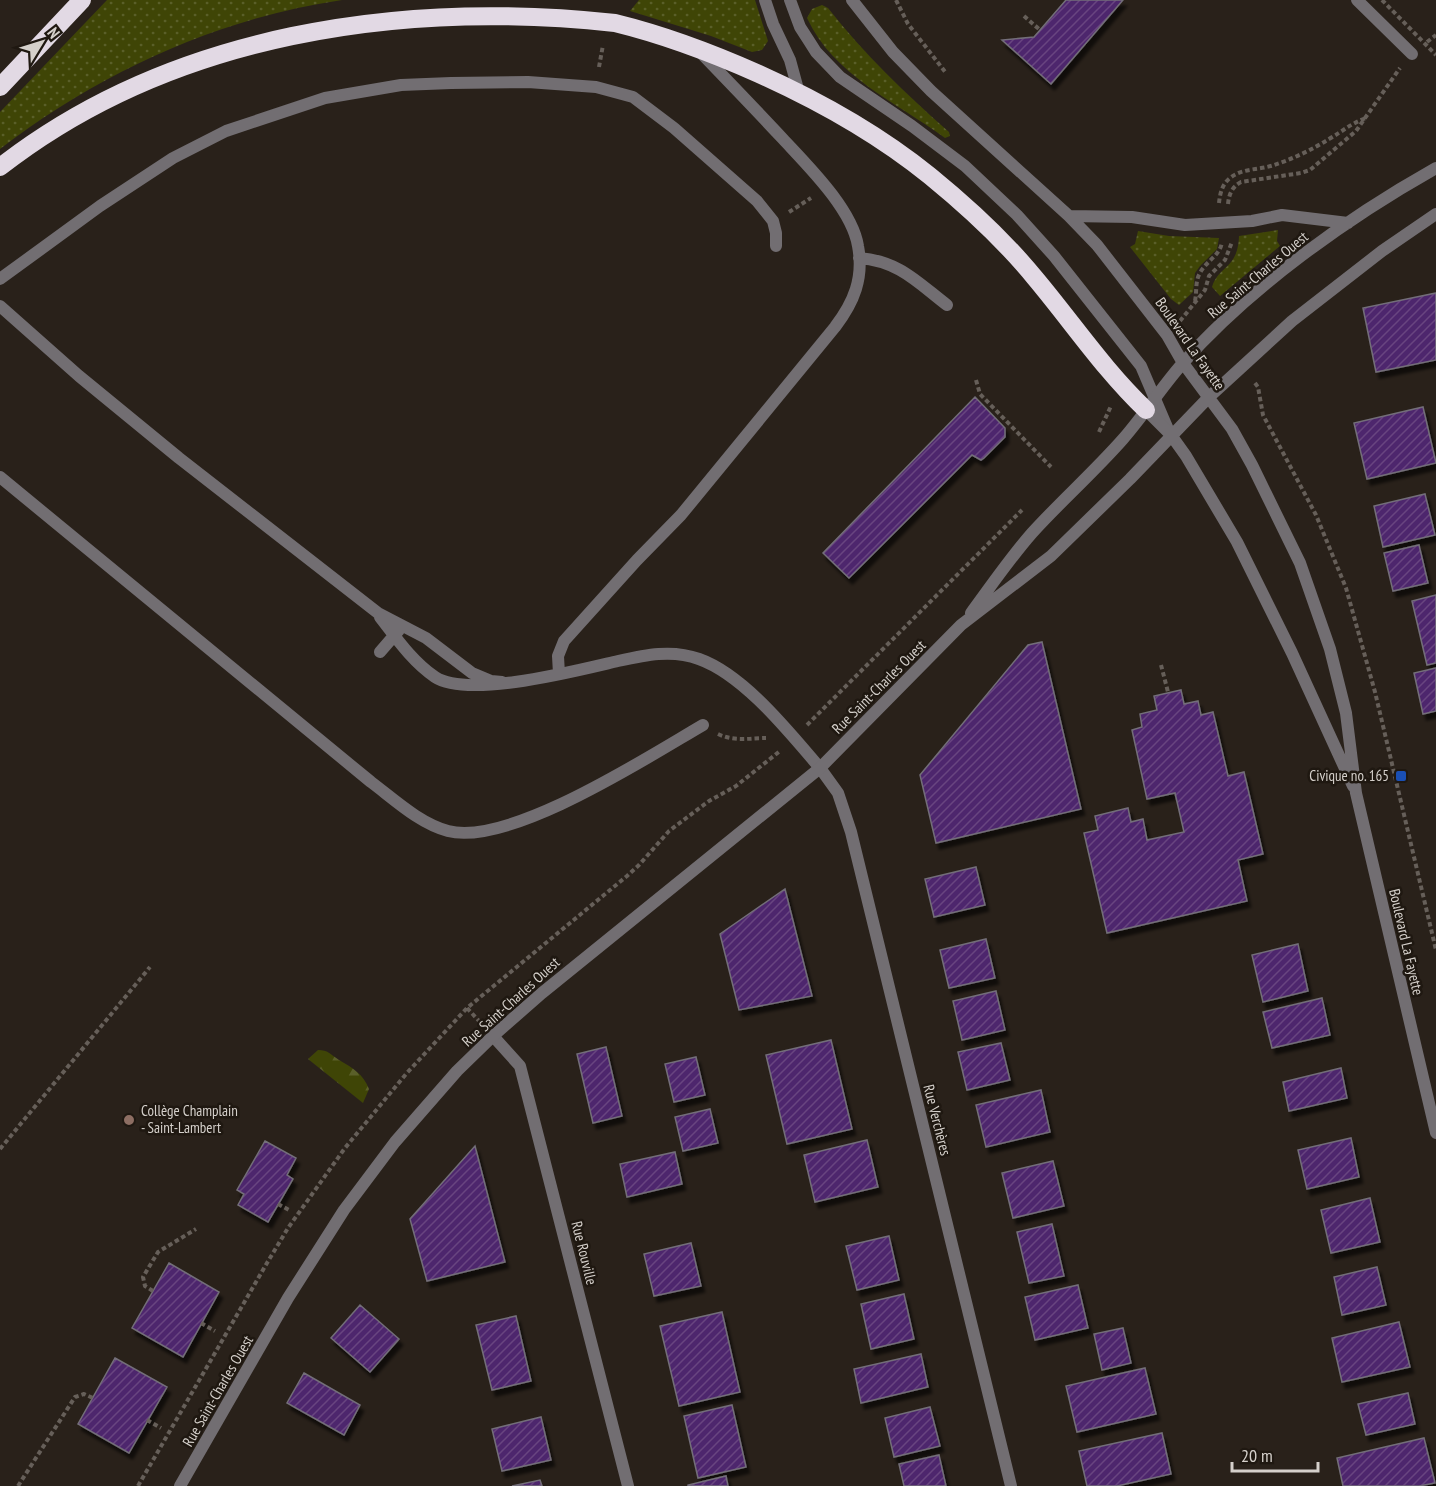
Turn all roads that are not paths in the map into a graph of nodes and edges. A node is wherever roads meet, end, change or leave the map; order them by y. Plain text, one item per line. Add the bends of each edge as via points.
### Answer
1 (82, 0) edge
2 (765, 0) edge
3 (790, 0) edge
4 (852, 0) edge
5 (1357, 0) edge
6 (696, 48) junction
7 (1412, 54) road end
8 (0, 87) edge
9 (799, 93) junction
10 (0, 167) edge
11 (1436, 168) edge
12 (1436, 214) edge
13 (1069, 216) junction
14 (1348, 223) junction
15 (776, 246) dead end
16 (859, 258) junction
17 (0, 279) edge
18 (947, 305) dead end
19 (0, 306) edge
20 (1183, 363) junction
21 (1209, 397) junction
22 (1150, 404) junction
23 (1171, 435) junction
24 (0, 477) edge
25 (961, 626) junction
26 (398, 631) junction
27 (380, 652) dead end
28 (559, 674) junction
29 (502, 682) junction
30 (703, 725) road end
31 (820, 768) junction
32 (1356, 793) junction
33 (493, 1036) junction
34 (1436, 1133) edge
35 (180, 1486) edge
36 (628, 1486) edge
37 (1011, 1486) edge

1 - 8 highway
2 - 9 street
3 - 22 street via 808,41 840,77 965,166 1036,235 1141,366
4 - 13 street, Boulevard La Fayette via 893,52 931,91
5 - 7 street
6 - 9 highway
6 - 10 highway via 614,23 504,6 420,6 338,15 266,31 158,71 81,111
6 - 16 street via 826,188 850,223
9 - 22 highway via 890,146 938,182 1033,275 1122,387
11 - 14 street, Rue Saint-Charles Ouest
12 - 21 street, Rue Saint-Charles Ouest via 1292,321
13 - 14 street via 1132,217 1185,225 1282,215
13 - 20 street, Boulevard La Fayette via 1098,245 1167,335
14 - 20 street, Rue Saint-Charles Ouest via 1259,291
15 - 17 street via 773,221 757,201 633,97 596,87 528,82 401,85 325,98 226,131 173,158
16 - 18 street via 892,265
16 - 28 street via 856,292 847,311 681,515 573,630 560,647
19 - 26 street via 179,458
20 - 21 street, Boulevard La Fayette
20 - 22 street, Rue Saint-Charles Ouest
21 - 23 street, Rue Saint-Charles Ouest
21 - 32 street, Boulevard La Fayette via 1247,455 1306,579 1346,713
22 - 23 street, Boulevard La Fayette
22 - 25 street, Rue Saint-Charles Ouest via 1102,461 1031,534
23 - 25 street, Rue Saint-Charles Ouest via 1051,556
23 - 32 street, Boulevard La Fayette via 1208,490 1247,560
24 - 30 street via 371,782 433,826 467,833 535,815 592,789
25 - 31 street, Rue Saint-Charles Ouest
26 - 27 street
26 - 29 street via 426,638 472,673
26 - 29 street, Rue Verchères via 411,656 444,681 463,686
28 - 29 street, Rue Verchères
28 - 31 street, Rue Verchères via 654,654 700,659 756,699
31 - 33 street, Rue Saint-Charles Ouest
31 - 37 street, Rue Verchères via 838,793 851,832
32 - 34 street, Boulevard La Fayette
33 - 35 street, Rue Saint-Charles Ouest via 457,1071 373,1168 288,1298
33 - 36 street, Rue Rouville via 520,1066

